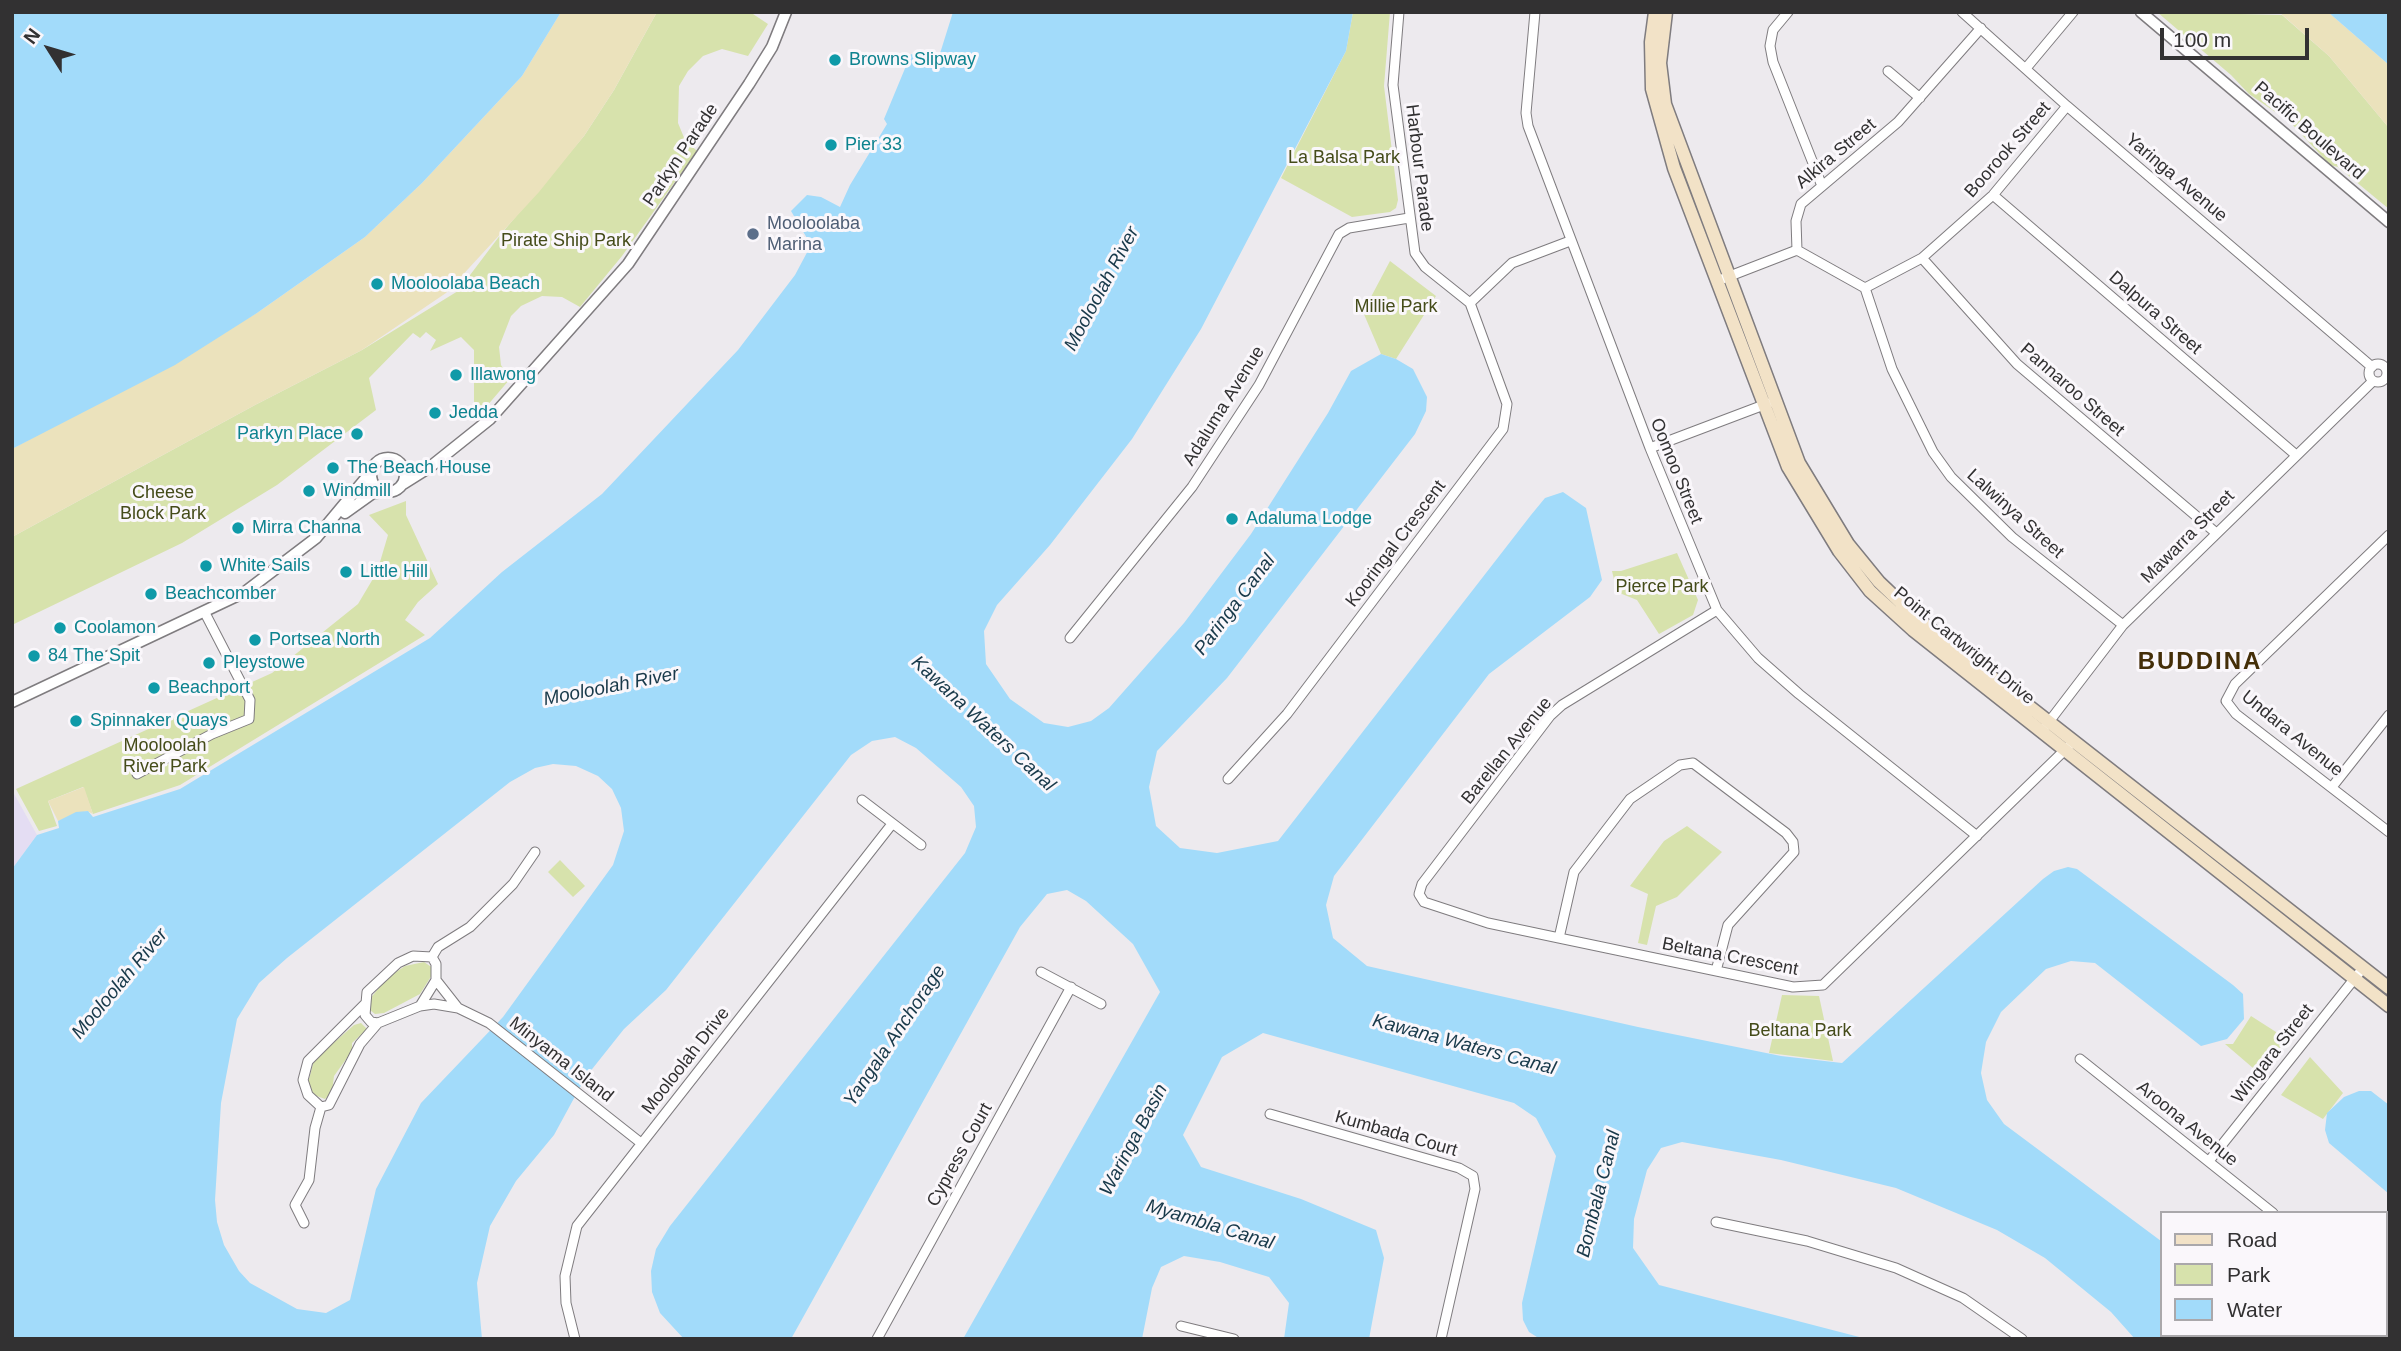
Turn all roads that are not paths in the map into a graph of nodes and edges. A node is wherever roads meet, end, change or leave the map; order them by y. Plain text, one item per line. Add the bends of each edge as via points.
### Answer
1 (786, 12) edge
2 (1399, 12) edge
3 (1535, 12) edge
4 (1655, 12) edge
5 (1666, 12) edge
6 (1788, 12) edge
7 (1962, 12) edge
8 (2073, 12) edge
9 (2141, 12) edge
10 (1981, 28) junction
11 (2026, 67) junction
12 (1888, 71) dead end
13 (1920, 98) junction
14 (1660, 105) junction
15 (2067, 106) junction
16 (1822, 186) junction
17 (1993, 195) junction
18 (1409, 218) junction
19 (2389, 222) edge
20 (1570, 241) junction
21 (1797, 250) junction
22 (1922, 258) junction
23 (1722, 279) junction
24 (1865, 288) junction
25 (1470, 303) junction
26 (2372, 367) junction
27 (2388, 373) edge
28 (2373, 381) junction
29 (1769, 403) junction
30 (1650, 448) junction
31 (2296, 455) junction
32 (443, 457) junction
33 (401, 463) junction
34 (371, 472) junction
35 (403, 484) junction
36 (384, 492) junction
37 (326, 528) junction
38 (2215, 532) junction
39 (2389, 536) edge
40 (1717, 610) junction
41 (205, 613) junction
42 (2123, 625) junction
43 (1070, 638) dead end
44 (12, 702) edge
45 (2389, 715) edge
46 (2045, 727) junction
47 (2069, 746) junction
48 (136, 774) dead end
49 (1228, 779) dead end
50 (2332, 787) junction
51 (863, 800) dead end
52 (892, 824) junction
53 (2389, 832) edge
54 (1977, 836) junction
55 (921, 845) dead end
56 (535, 852) dead end
57 (1419, 894) joint
58 (1559, 938) junction
59 (432, 957) junction
60 (2363, 968) junction
61 (1716, 971) junction
62 (1041, 972) dead end
63 (2354, 979) junction
64 (436, 981) junction
65 (1071, 987) junction
66 (2389, 988) edge
67 (365, 1004) junction
68 (1101, 1004) dead end
69 (420, 1006) junction
70 (2389, 1006) edge
71 (458, 1008) junction
72 (378, 1023) junction
73 (2080, 1059) dead end
74 (321, 1107) junction
75 (1270, 1114) dead end
76 (641, 1143) junction
77 (2208, 1161) junction
78 (2270, 1211) edge
79 (1716, 1222) dead end
80 (304, 1223) dead end
81 (1181, 1326) dead end
82 (1212, 1337) edge
83 (575, 1339) edge
84 (877, 1339) edge
85 (1234, 1339) edge
86 (1441, 1339) edge
87 (2022, 1339) edge

1 - 32 street, Parkyn Parade via 772,47 749,84 632,259 490,419
2 - 18 street, Harbour Parade via 1393,85
3 - 20 street, Oomoo Street via 1528,126
4 - 14 main road, Point Cartwright Drive via 1650,57
5 - 14 main road, Point Cartwright Drive
6 - 16 street via 1773,30 1773,62
7 - 10 street, Yaringa Avenue
8 - 11 street
9 - 19 street, Pacific Boulevard
10 - 11 street, Yaringa Avenue
10 - 13 street, Alkira Street
11 - 15 street, Yaringa Avenue
12 - 13 street
13 - 16 street, Alkira Street
14 - 23 main road, Point Cartwright Drive
15 - 17 street, Boorook Street
15 - 26 street, Yaringa Avenue
16 - 21 street, Alkira Street via 1797,212
17 - 22 street, Boorook Street
17 - 31 street, Dalpura Street
18 - 25 street, Harbour Parade via 1418,260
18 - 43 street, Adaluma Avenue via 1349,228 1339,234 1259,385 1192,487
20 - 25 street via 1512,263
20 - 30 street, Oomoo Street
21 - 23 street
21 - 24 street
22 - 24 street, Boorook Street
22 - 38 street, Pannaroo Street via 2017,364
23 - 29 main road, Point Cartwright Drive
24 - 42 street, Lalwinya Street via 1892,369 1933,452 1951,477 2012,537
25 - 49 street, Kooringal Crescent via 1507,404 1503,429 1287,714
26 - 27 street via 2380,365
26 - 28 street
27 - 28 street via 2381,382
28 - 31 street, Mawarra Street
29 - 30 street
29 - 46 main road, Point Cartwright Drive via 1807,502 1870,591 1913,630
30 - 40 street, Oomoo Street
31 - 38 street, Mawarra Street
32 - 33 street, Parkyn Parade via 419,466
32 - 35 street, Parkyn Parade
33 - 34 street via 383,459
33 - 35 street
34 - 36 street via 374,485
34 - 37 street
35 - 36 street
36 - 37 street via 368,496
37 - 41 street via 272,573
38 - 42 street, Mawarra Street
39 - 50 street, Undara Avenue via 2235,684 2226,701 2236,714
40 - 54 street, Oomoo Street via 1758,658 1799,694
40 - 57 street, Barellan Avenue via 1550,716 1422,884
41 - 44 street
41 - 48 street via 250,700 249,719
42 - 46 street, Mawarra Street
45 - 50 street
46 - 47 main road, Point Cartwright Drive
47 - 54 street, Beltana Crescent
47 - 60 main road, Point Cartwright Drive
47 - 63 main road, Point Cartwright Drive
50 - 53 street, Undara Avenue
51 - 52 street
52 - 55 street
52 - 76 street, Mooloolah Drive
54 - 61 street, Beltana Crescent via 1824,985 1793,987
56 - 59 street via 504,893
57 - 58 street, Beltana Crescent via 1434,907
58 - 61 street, Beltana Crescent
58 - 61 street via 1574,872 1630,799 1681,765 1693,764 1793,842 1794,852 1728,925
59 - 64 street, Minyama Island
59 - 67 street via 413,956 398,963 367,992
60 - 63 street, Wingara Street
60 - 66 main road, Point Cartwright Drive
62 - 65 street
63 - 70 main road, Point Cartwright Drive
63 - 77 street, Wingara Street
64 - 69 street
64 - 71 street, Minyama Island
65 - 68 street
65 - 84 street, Cypress Court
67 - 72 street via 368,1020
67 - 74 street via 307,1061 303,1080
69 - 71 street, Minyama Island
69 - 72 street, Minyama Island
71 - 76 street, Minyama Island via 489,1023
72 - 74 street via 360,1044 329,1105
73 - 77 street, Aroona Avenue
74 - 80 street via 309,1180 295,1205
75 - 86 street, Kumbada Court via 1473,1175 1475,1189
76 - 83 street, Mooloolah Drive via 577,1226 565,1276
77 - 78 street, Aroona Avenue
79 - 87 street via 1807,1241 1896,1268 1963,1298
81 - 82 street
82 - 85 street

